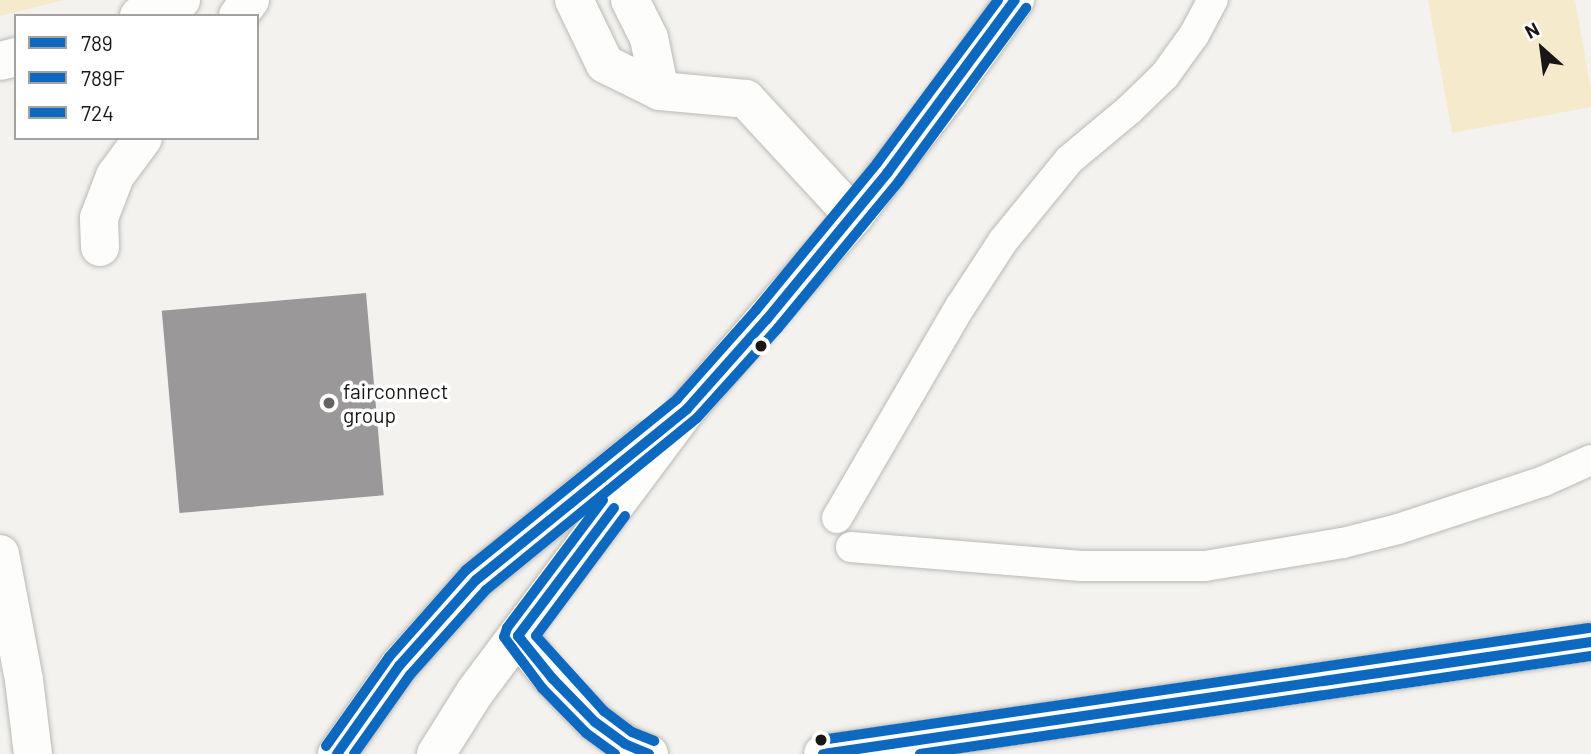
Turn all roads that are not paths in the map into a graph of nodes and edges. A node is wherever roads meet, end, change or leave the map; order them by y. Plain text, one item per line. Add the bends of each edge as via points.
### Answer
1 (181, 0) edge
2 (575, 0) edge
3 (630, 0) edge
4 (1015, 0) edge
5 (1213, 0) edge
6 (144, 14) edge
7 (660, 92) junction
8 (142, 140) edge
9 (854, 216) junction
10 (100, 247) dead end
11 (687, 409) junction
12 (1591, 460) edge
13 (837, 518) dead end
14 (851, 547) dead end
15 (0, 554) edge
16 (518, 636) junction
17 (1591, 642) edge
18 (33, 754) edge
19 (337, 754) edge
20 (436, 754) edge
21 (649, 754) edge
22 (823, 754) edge

1 - 6 street
2 - 7 street via 605,64
3 - 7 street via 649,38
4 - 9 street
5 - 13 lane via 1165,75 1069,160 1003,241
7 - 9 street via 746,99
8 - 10 street via 111,186 99,218
9 - 11 street
11 - 16 street
11 - 19 street via 476,580 399,666
12 - 14 lane via 1544,481 1398,529 1218,564 1102,567
15 - 18 street
16 - 20 street
16 - 21 street via 595,722 625,744
17 - 22 street

